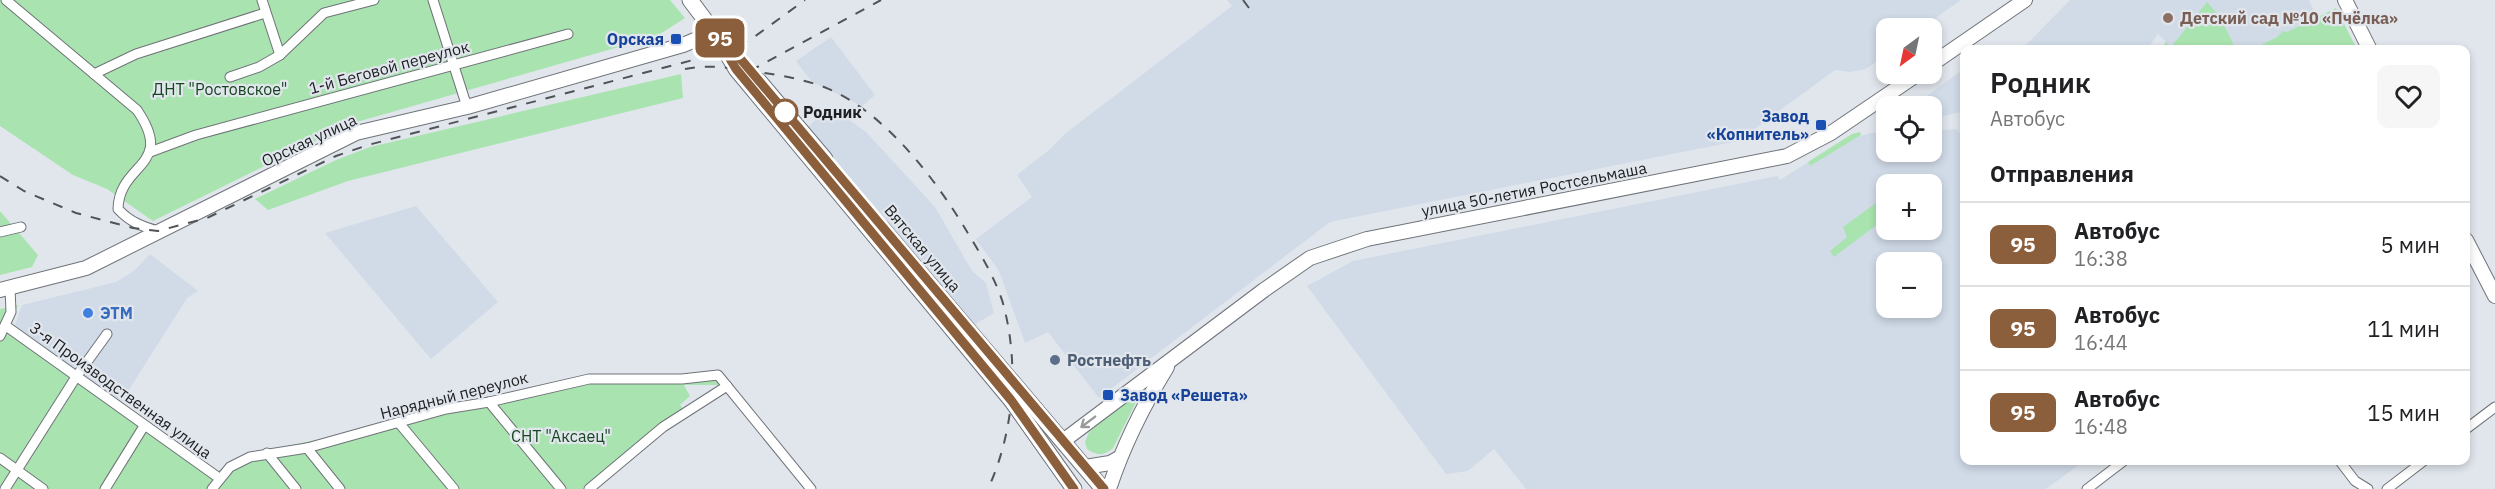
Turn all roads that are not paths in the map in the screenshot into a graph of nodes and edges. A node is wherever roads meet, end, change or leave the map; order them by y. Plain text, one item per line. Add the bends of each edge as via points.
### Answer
1 (261, 0) edge
2 (374, 0) edge
3 (433, 0) edge
4 (690, 0) edge
5 (2025, 0) edge
6 (2345, 0) edge
7 (10, 1) edge
8 (265, 13) junction
9 (714, 32) junction
10 (568, 34) dead end
11 (2368, 45) edge
12 (280, 55) junction
13 (1942, 57) edge
14 (452, 66) junction
15 (94, 74) junction
16 (230, 76) dead end
17 (1903, 84) edge
18 (467, 107) junction
19 (150, 152) junction
20 (21, 227) dead end
21 (158, 231) junction
22 (0, 232) edge
23 (2470, 248) edge
24 (5, 289) edge
25 (2495, 296) edge
26 (6, 326) junction
27 (107, 334) dead end
28 (0, 336) edge
29 (1170, 363) junction
30 (76, 377) junction
31 (727, 386) junction
32 (489, 402) junction
33 (2495, 407) edge
34 (399, 423) junction
35 (144, 426) junction
36 (2470, 426) edge
37 (1063, 441) junction
38 (307, 448) junction
39 (1047, 452) junction
40 (267, 453) junction
41 (0, 458) edge
42 (1119, 458) junction
43 (2118, 465) edge
44 (2343, 465) edge
45 (2418, 465) edge
46 (1085, 467) junction
47 (1059, 469) junction
48 (17, 470) junction
49 (219, 478) junction
50 (5, 489) edge
51 (43, 489) edge
52 (105, 489) edge
53 (212, 489) edge
54 (296, 489) edge
55 (340, 489) edge
56 (454, 489) edge
57 (561, 489) edge
58 (589, 489) edge
59 (811, 489) edge
60 (1074, 489) edge
61 (1104, 489) edge
62 (1109, 489) edge
63 (2087, 489) edge
64 (2368, 489) edge
65 (2387, 489) edge

1 - 8 street
2 - 12 street via 324,13
3 - 14 street
4 - 9 main road, Вятская улица
5 - 13 main road
6 - 11 main road
7 - 15 street
8 - 12 street
8 - 15 street via 136,54
9 - 18 main road, Орская улица via 683,45
9 - 37 main road, Вятская улица
9 - 39 main road, Вятская улица via 736,69 1011,400
10 - 14 street, 1-й Беговой переулок
12 - 16 street
14 - 18 street
14 - 19 street, 1-й Беговой переулок via 196,135
15 - 19 street via 137,110 149,128
17 - 29 main road, улица 50-летия Ростсельмаша via 1831,133 1787,156 1367,239 1310,258
18 - 21 main road, Орская улица via 356,133
19 - 21 street via 122,189 118,209 138,225
20 - 22 street
21 - 24 main road, Орская улица via 86,268
23 - 25 main road
24 - 26 street via 11,312
26 - 28 street
26 - 30 street, 3-я Производственная улица
27 - 30 street
29 -> 37 main road, улица 50-летия Ростсельмаша
29 - 42 main road
30 - 35 street, 3-я Производственная улица
30 - 48 street
31 - 32 street, Нарядный переулок via 718,375 589,379
31 - 58 street via 663,427
31 - 59 street
32 - 34 street, Нарядный переулок
32 - 57 street
33 - 36 street
34 - 38 street, Нарядный переулок
34 - 56 street
35 - 49 street, 3-я Производственная улица
35 - 52 street
37 - 39 main road
37 - 46 main road, Вятская улица
38 - 40 street, Нарядный переулок
38 - 55 street
39 - 47 main road, Вятская улица
40 - 49 street, Нарядный переулок via 230,467
40 - 54 street
41 - 48 street
42 - 46 main road
42 - 62 main road
43 - 63 street
44 - 64 street via 2355,481
45 - 65 street
46 - 47 main road
46 - 61 main road, Вятская улица
47 - 60 main road, Вятская улица
48 - 50 street
48 - 51 street
49 - 53 street, Нарядный переулок

